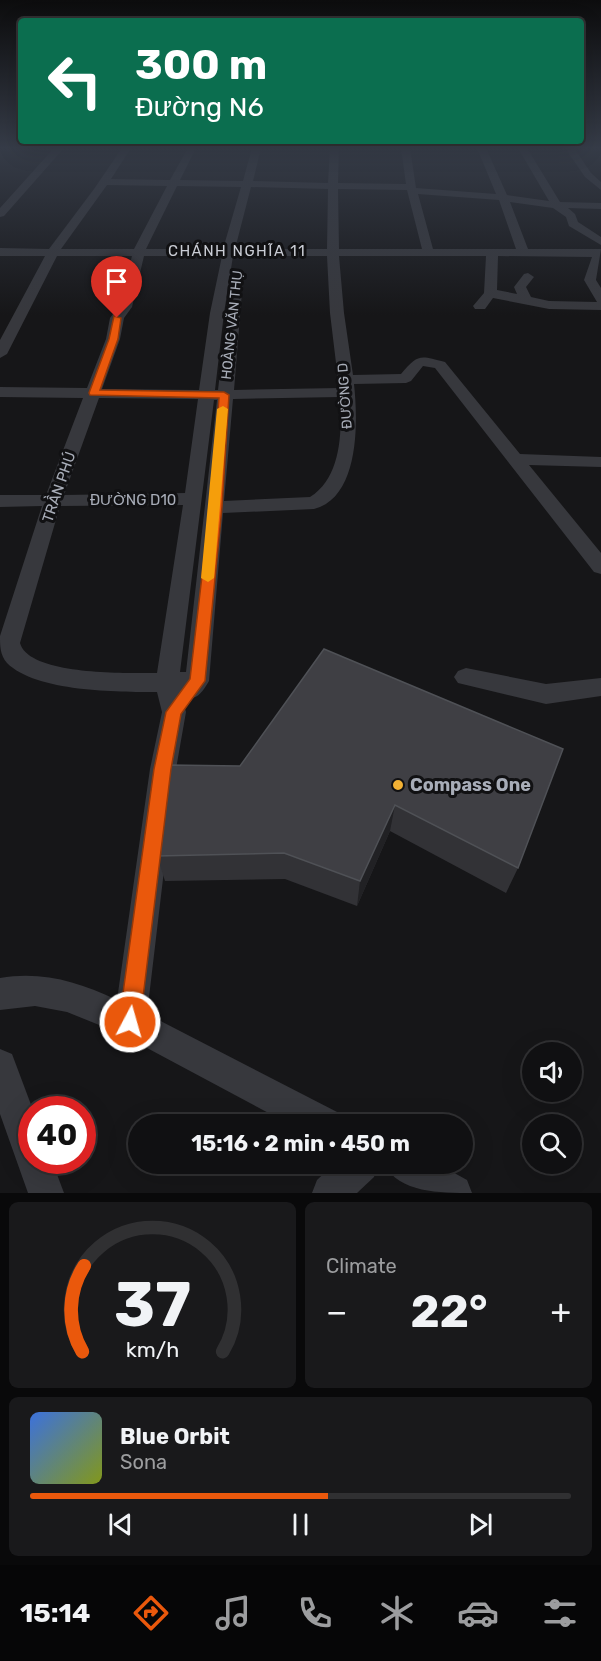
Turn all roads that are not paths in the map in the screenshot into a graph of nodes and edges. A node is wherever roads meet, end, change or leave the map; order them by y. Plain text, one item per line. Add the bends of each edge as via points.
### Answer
1 (88, 204) edge
2 (164, 204) edge
3 (246, 204) edge
4 (333, 204) edge
5 (416, 204) edge
6 (505, 204) edge
7 (546, 204) edge
8 (556, 205) junction
9 (601, 206) edge
10 (601, 249) edge
11 (0, 250) edge
12 (54, 250) junction
13 (140, 250) junction
14 (234, 250) junction
15 (335, 251) junction
16 (428, 251) junction
17 (492, 252) junction
18 (523, 252) junction
19 (528, 277) dead end
20 (490, 293) junction
21 (601, 299) edge
22 (526, 302) junction
23 (480, 306) dead end
24 (601, 306) edge
25 (0, 354) edge
26 (345, 386) junction
27 (0, 392) edge
28 (94, 393) junction
29 (216, 394) junction
30 (219, 455) junction
31 (200, 456) junction
32 (515, 459) junction
33 (601, 462) edge
34 (194, 499) junction
35 (53, 500) junction
36 (0, 501) edge
37 (216, 507) junction
38 (189, 533) junction
39 (212, 533) junction
40 (601, 567) edge
41 (466, 677) dead end
42 (197, 681) junction
43 (167, 682) junction
44 (601, 687) edge
45 (174, 712) junction
46 (0, 994) edge
47 (130, 1022) junction
48 (0, 1066) edge
49 (306, 1114) edge
50 (18, 1116) edge
51 (39, 1174) edge
52 (350, 1174) edge
53 (420, 1174) edge
54 (46, 1193) edge
55 (330, 1193) edge
56 (454, 1193) edge

1 - 12 street
2 - 13 street, TRẦN PHÚ
3 - 14 street, HOÀNG VĂN THỤ
4 - 15 street, ĐƯỜNG D
5 - 16 street
6 - 18 street
7 - 8 street
8 - 9 street
8 - 10 street
10 - 18 street
10 - 21 street via 590,280
11 - 12 street
12 - 13 street
12 - 25 street
13 - 14 street
13 - 28 street, TRẦN PHÚ via 125,307 117,318
14 - 15 street
14 - 29 street, HOÀNG VĂN THỤ
15 - 16 street
15 - 26 street, ĐƯỜNG D
16 - 17 street
17 - 18 street
17 - 20 street
19 - 22 street via 520,287
20 - 22 street
20 - 23 street
22 - 24 street
26 - 29 street
26 - 32 street via 406,378 419,362 440,365
26 - 37 street, ĐƯỜNG D via 348,441 324,498 314,503
27 - 28 street
28 - 29 street
28 - 35 street, TRẦN PHÚ
29 - 30 street, HOÀNG VĂN THỤ
29 - 31 street, HOÀNG VĂN THỤ
30 - 31 street
30 - 37 street, HOÀNG VĂN THỤ
31 - 34 street, HOÀNG VĂN THỤ
32 - 33 street
32 - 40 street
34 - 35 street, ĐƯỜNG D10
34 - 38 street, HOÀNG VĂN THỤ
35 - 36 street, ĐƯỜNG D10
35 - 43 street, TRẦN PHÚ via 10,639 15,656 34,668 56,674
37 - 39 street, HOÀNG VĂN THỤ
38 - 39 street
38 - 43 street, HOÀNG VĂN THỤ
39 - 42 street, HOÀNG VĂN THỤ
41 - 44 street via 546,694
42 - 43 street, TRẦN PHÚ
42 - 45 street, HOÀNG VĂN THỤ
43 - 45 street, HOÀNG VĂN THỤ
45 - 47 street, HOÀNG VĂN THỤ
46 - 47 street via 21,989 74,996
47 - 49 street
48 - 50 street
51 - 54 street
52 - 55 street
53 - 56 street

